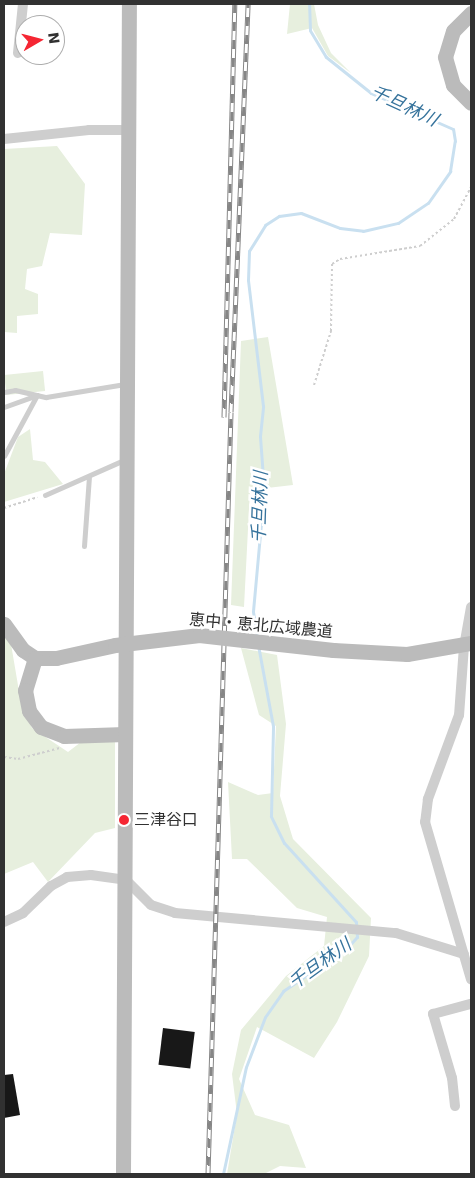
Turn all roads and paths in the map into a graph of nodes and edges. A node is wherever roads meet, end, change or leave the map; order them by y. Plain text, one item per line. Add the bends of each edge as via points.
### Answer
1 (129, 4) edge
2 (469, 18) edge
3 (471, 103) edge
4 (127, 130) junction
5 (4, 139) edge
6 (471, 187) edge
7 (125, 384) junction
8 (314, 385) dead end
9 (4, 392) edge
10 (37, 395) junction
11 (4, 407) edge
12 (4, 456) edge
13 (125, 460) junction
14 (89, 477) junction
15 (45, 495) joint
16 (4, 508) edge
17 (84, 546) dead end
18 (471, 607) edge
19 (4, 624) edge
20 (468, 644) edge
21 (35, 658) junction
22 (125, 734) junction
23 (76, 737) junction
24 (4, 757) edge
25 (126, 880) junction
26 (4, 922) edge
27 (468, 958) edge
28 (471, 979) edge
29 (471, 1004) edge
30 (455, 1106) dead end
31 (123, 1174) edge

1 - 4 street
2 - 3 street via 453,30 445,57 453,85
4 - 5 street via 90,130
4 - 7 street
6 - 8 path via 454,219 420,246 340,259 332,264 331,331
7 - 10 lane via 46,398
7 - 13 street
9 - 10 lane via 15,390
10 - 11 lane
10 - 12 lane
13 - 14 lane
13 - 22 street
14 - 15 lane
14 - 17 lane
15 - 16 path
18 - 20 street
19 - 21 street via 23,650
20 - 21 street, 恵中・恵北広域農道, bridge via 407,654 333,650 199,635 115,644 56,658
20 - 27 street via 459,716 428,799 425,822
21 - 23 street via 25,690 29,711 51,732
22 - 23 street
22 - 25 street
23 - 24 path via 70,746 18,758
25 - 26 street via 66,877 51,886 23,913
25 - 27 street via 151,905 175,914 396,933
25 - 31 street
27 - 28 street
29 - 30 street via 433,1014 452,1078

